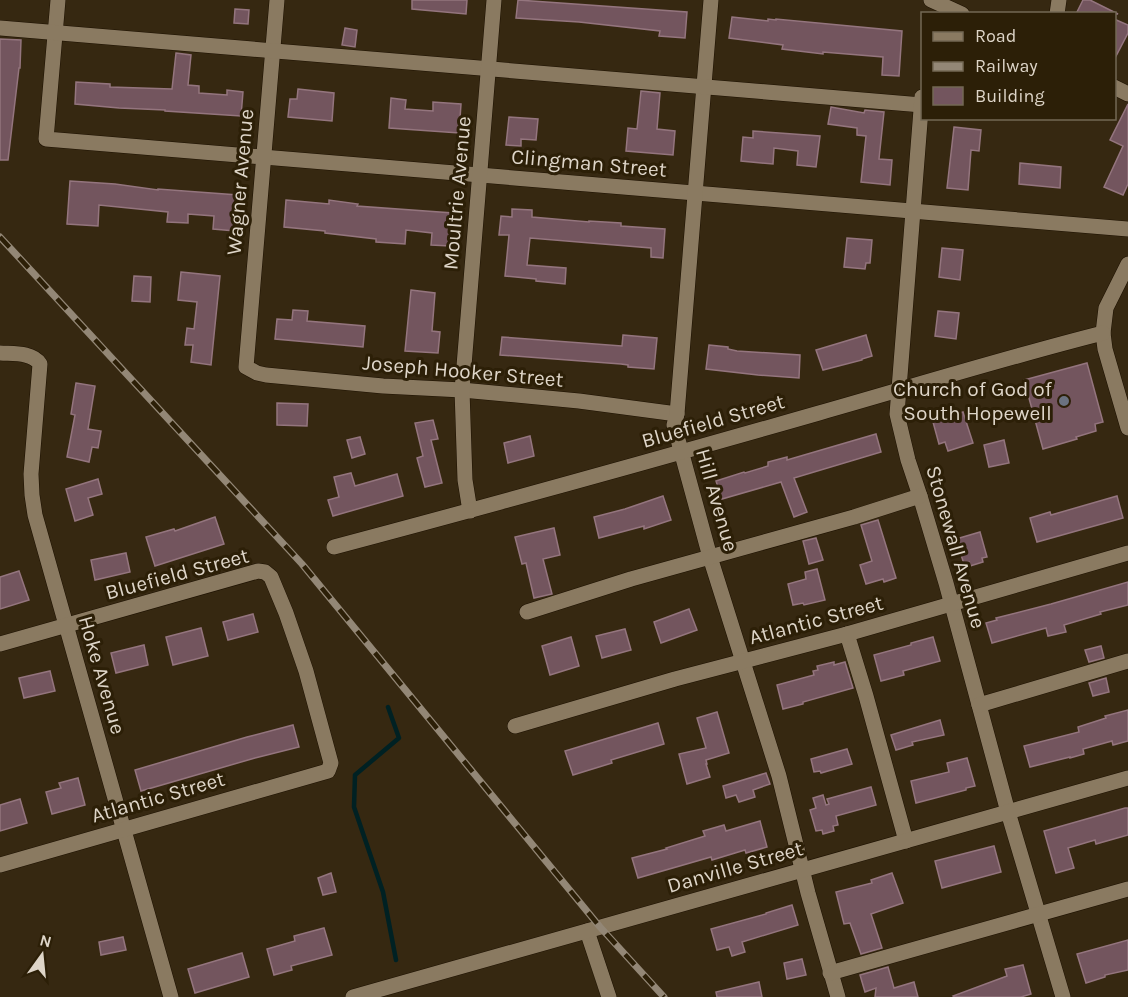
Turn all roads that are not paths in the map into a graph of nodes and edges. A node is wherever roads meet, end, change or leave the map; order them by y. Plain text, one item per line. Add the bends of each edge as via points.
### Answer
1 (58, 0) edge
2 (277, 0) edge
3 (494, 0) edge
4 (711, 0) edge
5 (931, 0) edge
6 (958, 12) edge
7 (0, 28) edge
8 (55, 33) junction
9 (272, 51) junction
10 (488, 69) junction
11 (704, 87) junction
12 (921, 105) edge
13 (921, 117) edge
14 (264, 157) junction
15 (480, 175) junction
16 (695, 193) junction
17 (913, 211) junction
18 (1128, 229) edge
19 (1128, 264) edge
20 (1103, 333) junction
21 (0, 353) edge
22 (246, 367) joint
23 (462, 390) junction
24 (898, 391) junction
25 (677, 414) junction
26 (1128, 428) edge
27 (681, 452) junction
28 (920, 496) junction
29 (470, 511) junction
30 (334, 547) dead end
31 (1128, 553) edge
32 (710, 557) junction
33 (952, 604) junction
34 (527, 612) dead end
35 (66, 626) junction
36 (847, 634) junction
37 (0, 644) edge
38 (743, 661) junction
39 (1128, 662) edge
40 (979, 705) junction
41 (515, 726) dead end
42 (328, 771) joint
43 (1128, 778) edge
44 (1008, 812) junction
45 (124, 829) junction
46 (906, 841) junction
47 (0, 865) edge
48 (802, 870) junction
49 (1128, 889) edge
50 (1038, 915) junction
51 (587, 931) junction
52 (830, 973) junction
53 (171, 997) edge
54 (353, 997) edge
55 (609, 997) edge
56 (838, 997) edge
57 (1063, 997) edge

1 - 8 street
2 - 9 street, Wagner Avenue
3 - 10 street, Moultrie Avenue
4 - 11 street, Hill Avenue
5 - 6 street
7 - 8 street
8 - 9 street
8 - 14 street, Clingman Street via 46,139
9 - 10 street
9 - 14 street, Wagner Avenue
10 - 11 street
10 - 15 street, Moultrie Avenue
11 - 12 street
11 - 16 street, Hill Avenue
13 - 17 street, Stonewall Avenue
14 - 15 street, Clingman Street
14 - 22 street, Wagner Avenue
15 - 16 street, Clingman Street
15 - 23 street, Moultrie Avenue
16 - 17 street, Clingman Street
16 - 25 street, Hill Avenue
17 - 18 street, Clingman Street
17 - 24 street, Stonewall Avenue
19 - 20 street via 1106,308
20 - 24 street, Bluefield Street
20 - 26 street
21 - 35 street, Hoke Avenue via 32,356 40,369 32,495
22 - 23 street, Joseph Hooker Street via 266,375
23 - 25 street, Joseph Hooker Street
23 - 29 street, Moultrie Avenue
24 - 27 street, Bluefield Street
24 - 28 street, Stonewall Avenue via 899,429
25 - 27 street, Hill Avenue via 674,425
27 - 29 street, Bluefield Street
27 - 32 street, Hill Avenue
28 - 32 street
28 - 33 street, Stonewall Avenue
29 - 30 street, Bluefield Street
31 - 33 street, Atlantic Street
32 - 34 street
32 - 38 street, Hill Avenue
33 - 36 street, Atlantic Street
33 - 40 street, Stonewall Avenue
35 - 37 street, Bluefield Street
35 - 42 street, Bluefield Street via 265,572 271,577 286,613 306,671 331,763
35 - 45 street, Hoke Avenue
36 - 38 street, Atlantic Street
36 - 46 street
38 - 41 street, Atlantic Street
38 - 48 street, Hill Avenue via 779,776
39 - 40 street
40 - 44 street, Stonewall Avenue
42 - 45 street, Atlantic Street
43 - 44 street, Danville Street
44 - 46 street, Danville Street
44 - 50 street, Stonewall Avenue
45 - 47 street, Atlantic Street
45 - 53 street, Hoke Avenue
46 - 48 street, Danville Street
48 - 51 street, Danville Street
48 - 52 street, Hill Avenue
49 - 50 street
50 - 52 street
50 - 57 street, Stonewall Avenue
51 - 54 street, Danville Street
51 - 55 street
52 - 56 street, Hill Avenue

